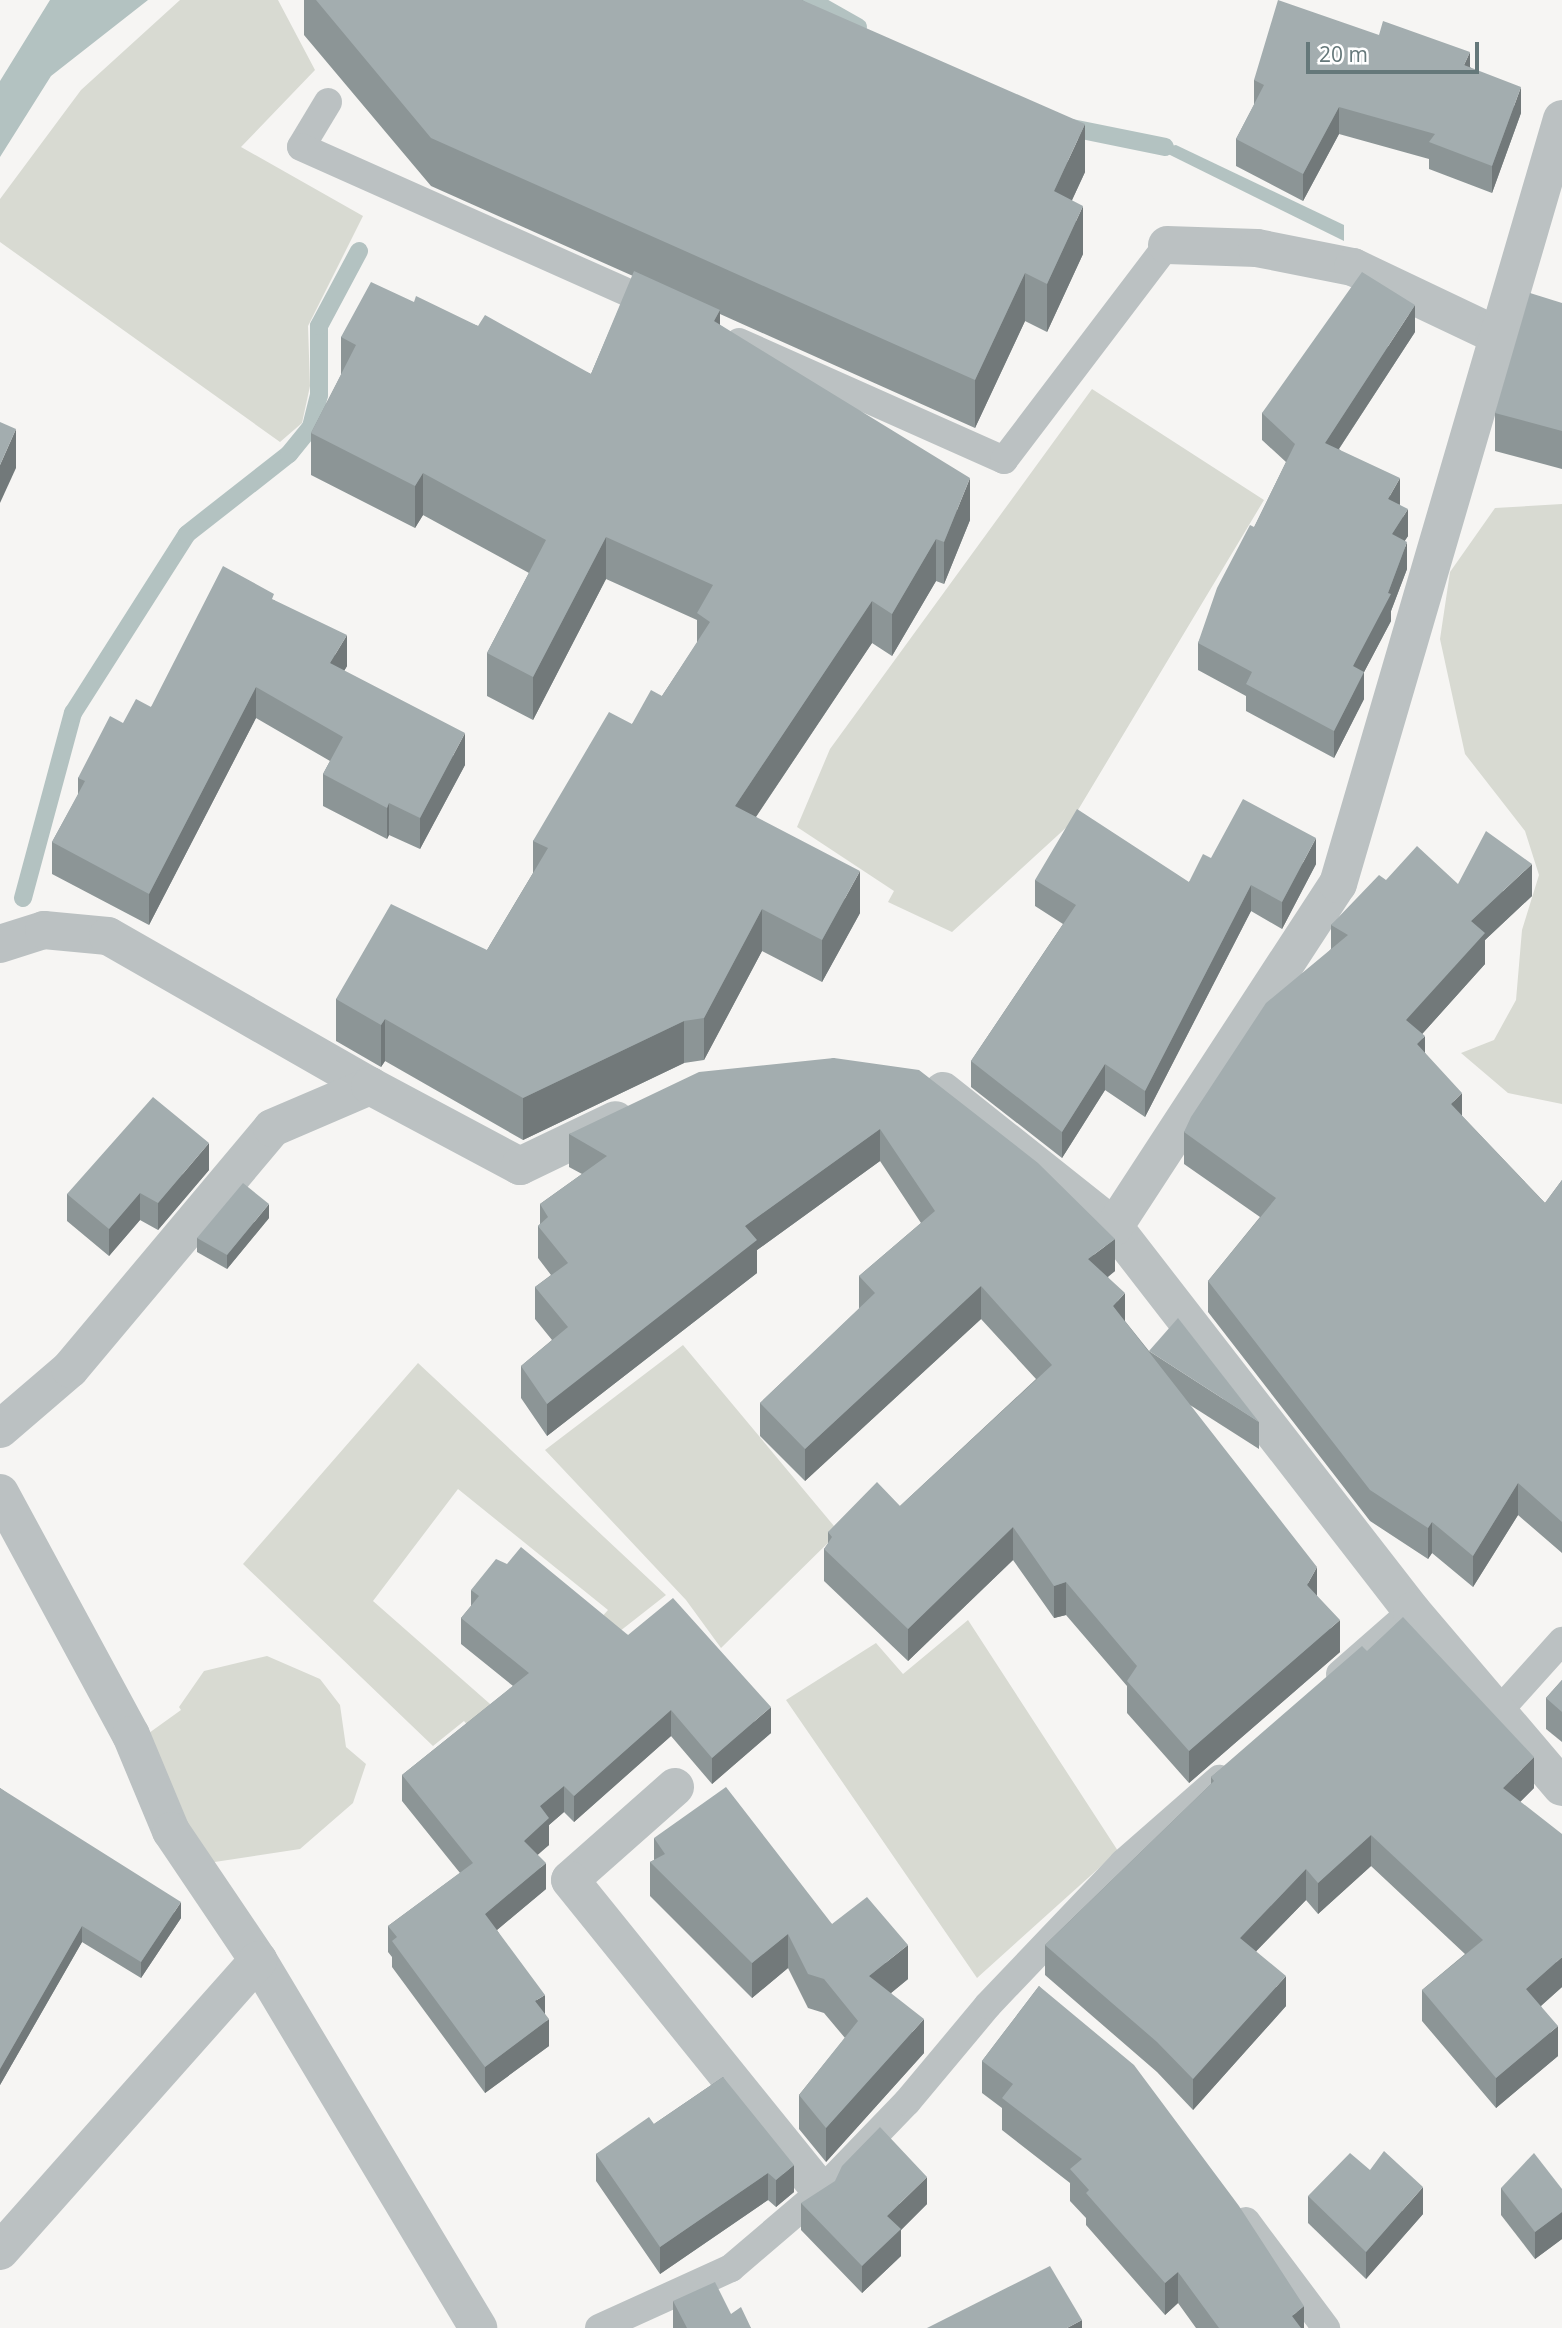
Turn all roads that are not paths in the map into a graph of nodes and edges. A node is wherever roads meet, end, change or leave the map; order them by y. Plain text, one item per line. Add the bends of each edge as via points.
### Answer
1 (328, 102) dead end
2 (1562, 119) edge
3 (1167, 245) joint
4 (685, 318) edge
5 (710, 329) edge
6 (1498, 336) junction
7 (0, 944) edge
8 (915, 1079) edge
9 (370, 1086) junction
10 (644, 1107) edge
11 (1114, 1227) junction
12 (0, 1429) edge
13 (0, 1493) edge
14 (1412, 1611) junction
15 (1562, 1641) edge
16 (1319, 1692) edge
17 (1498, 1712) junction
18 (1237, 1764) edge
19 (675, 1787) dead end
20 (1562, 1787) edge
21 (258, 1960) junction
22 (821, 2191) junction
23 (1227, 2195) edge
24 (0, 2251) edge
25 (478, 2328) edge
26 (599, 2328) edge
27 (1326, 2328) edge

1 - 4 lane via 301,147
2 - 6 street
3 - 5 lane via 1004,460
3 - 6 street via 1257,248 1353,267
6 - 11 street via 1338,884
7 - 9 street via 44,930 108,936
8 - 11 street via 928,1081 988,1123
9 - 10 street via 520,1166
9 - 12 street via 272,1128 70,1369
11 - 14 street
13 - 21 street via 131,1735 171,1832
14 - 16 lane
14 - 17 street
15 - 17 lane
17 - 20 street
18 - 22 lane via 1123,1863 1025,1984
19 - 22 street via 570,1880
21 - 24 street
21 - 25 street
22 - 26 lane via 731,2268
23 - 27 lane

